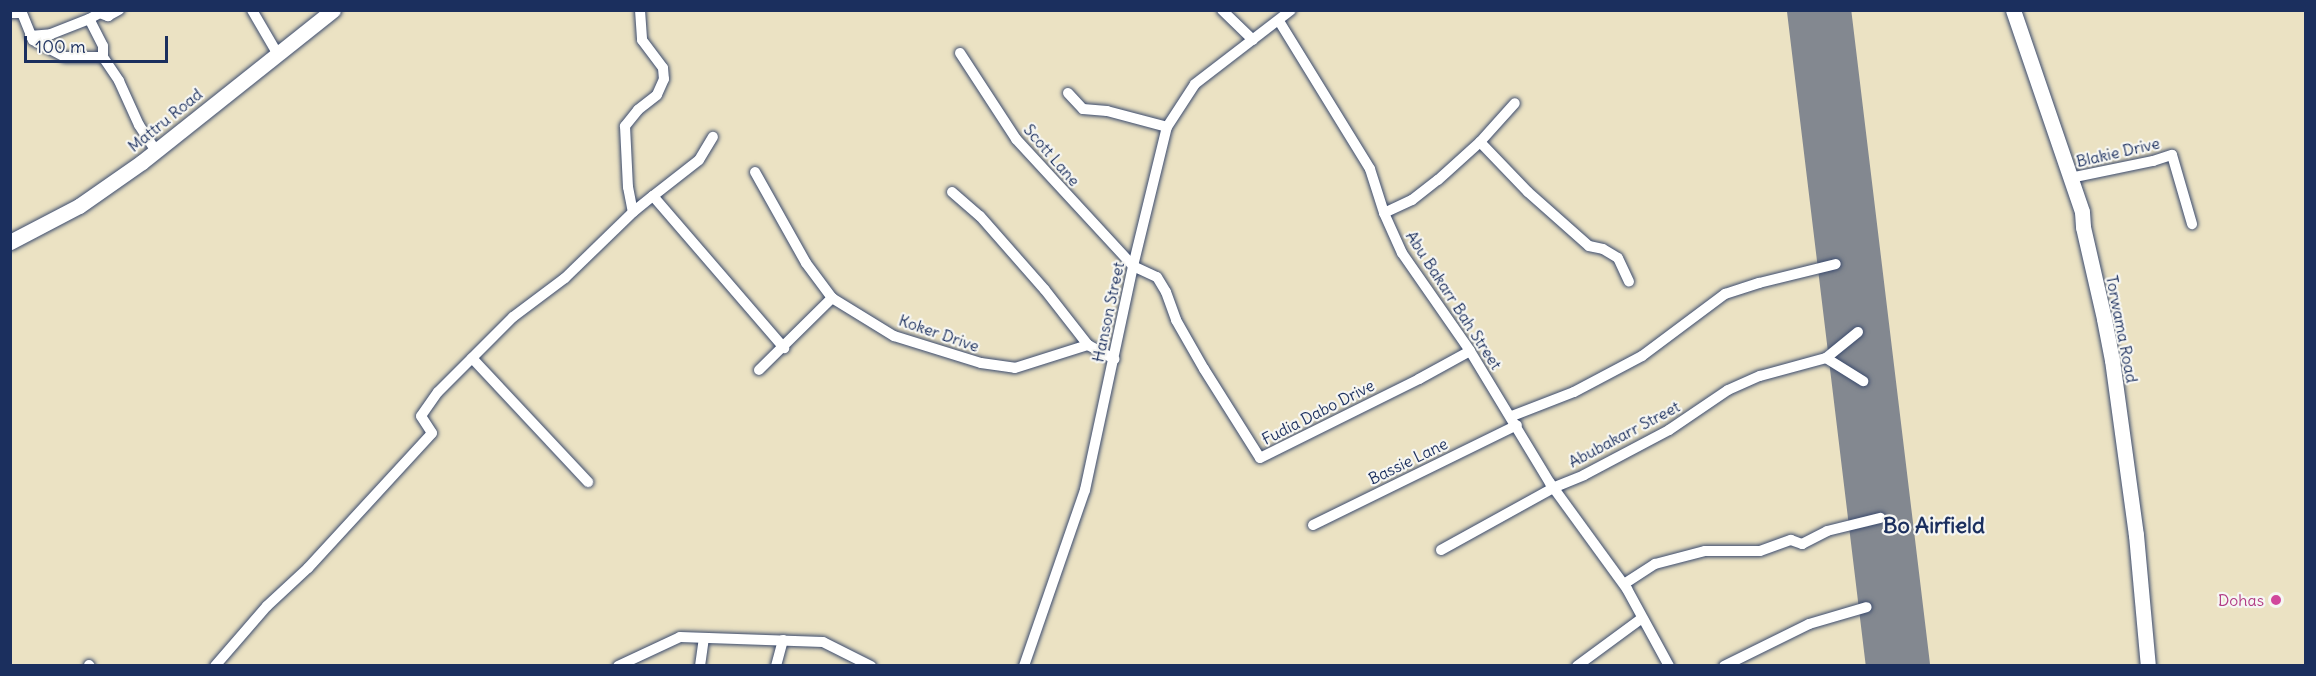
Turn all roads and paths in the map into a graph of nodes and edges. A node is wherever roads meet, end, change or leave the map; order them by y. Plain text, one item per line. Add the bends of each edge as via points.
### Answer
1 (119, 10) edge
2 (252, 10) edge
3 (333, 10) edge
4 (640, 10) edge
5 (1222, 10) edge
6 (1291, 10) edge
7 (2013, 10) edge
8 (10, 13) edge
9 (106, 13) edge
10 (89, 19) junction
11 (1279, 21) junction
12 (30, 36) junction
13 (1253, 40) junction
14 (277, 53) junction
15 (960, 53) dead end
16 (103, 57) junction
17 (1068, 93) dead end
18 (1515, 104) dead end
19 (1167, 127) junction
20 (713, 137) dead end
21 (1480, 142) junction
22 (156, 151) junction
23 (755, 172) dead end
24 (2070, 178) junction
25 (952, 192) dead end
26 (653, 196) junction
27 (633, 212) junction
28 (1384, 213) junction
29 (2192, 224) dead end
30 (10, 242) edge
31 (1836, 264) dead end
32 (1133, 266) junction
33 (1629, 282) dead end
34 (832, 298) junction
35 (1858, 332) dead end
36 (1088, 345) junction
37 (784, 348) junction
38 (1470, 351) junction
39 (472, 358) junction
40 (1826, 358) junction
41 (1113, 359) junction
42 (759, 370) dead end
43 (1863, 381) dead end
44 (1514, 420) junction
45 (588, 482) dead end
46 (1555, 487) junction
47 (1880, 518) dead end
48 (1313, 525) dead end
49 (1441, 550) dead end
50 (1624, 584) junction
51 (1867, 607) dead end
52 (1642, 618) junction
53 (704, 638) junction
54 (783, 640) junction
55 (215, 666) edge
56 (618, 666) edge
57 (700, 666) edge
58 (776, 666) edge
59 (871, 666) edge
60 (1024, 666) edge
61 (1577, 666) edge
62 (1669, 666) edge
63 (1724, 666) edge
64 (2148, 666) edge

1 - 9 street
2 - 14 street
3 - 14 main road, Mattru Road
4 - 27 street via 642,40 663,68 664,79 657,95 625,126
5 - 13 street
6 - 11 street, Hanson Street
7 - 24 main road, Torwama Road
8 - 12 street via 23,15
9 - 10 street
10 - 12 street via 51,34
10 - 16 street via 103,46
11 - 13 street, Hanson Street
11 - 28 street, Abu Bakarr Bah Street via 1370,168
12 - 16 street via 65,57
13 - 19 street, Hanson Street via 1195,84
14 - 22 main road, Mattru Road
15 - 32 street, Scott Lane via 1016,139
16 - 22 street
17 - 19 street via 1083,109 1107,111
18 - 21 street
19 - 32 street, Hanson Street
20 - 26 street via 699,160
21 - 28 street via 1412,200
21 - 33 street via 1528,192 1589,246 1618,258
22 - 30 main road, Mattru Road via 79,206
23 - 34 street, Koker Drive via 806,263
24 - 29 street, Blakie Drive via 2172,155
24 - 64 main road, Torwama Road via 2082,212 2112,360 2136,535
25 - 36 street via 980,216
26 - 27 street
26 - 37 street
27 - 39 street via 565,278 513,317
28 - 38 street, Abu Bakarr Bah Street via 1408,262
31 - 44 street, Bassie Lane via 1725,294 1642,356
32 - 38 street, Fudia Dabo Drive via 1157,277 1198,359 1260,458
32 - 41 street, Hanson Street
34 - 36 street, Koker Drive via 894,336 981,363 1015,368
34 - 37 street
35 - 40 street
36 - 41 street
37 - 42 street
38 - 44 street, Abu Bakarr Bah Street
39 - 45 street
39 - 55 street via 438,392 421,416 432,433
40 - 43 street
40 - 46 street, Abubakarr Street via 1760,376 1728,390 1669,430
41 - 60 street, Hanson Street via 1085,490
44 - 46 street, Abu Bakarr Bah Street
44 - 48 street, Bassie Lane
46 - 49 street, Abubakarr Street
46 - 50 street, Abu Bakarr Bah Street
47 - 50 street via 1827,531 1802,544 1791,540 1760,551 1705,551 1655,564
50 - 52 street, Abu Bakarr Bah Street
51 - 63 street via 1809,624
52 - 61 street
52 - 62 street, Abu Bakarr Bah Street
53 - 54 street
53 - 56 street via 680,637
53 - 57 street
54 - 58 street
54 - 59 street via 823,642

